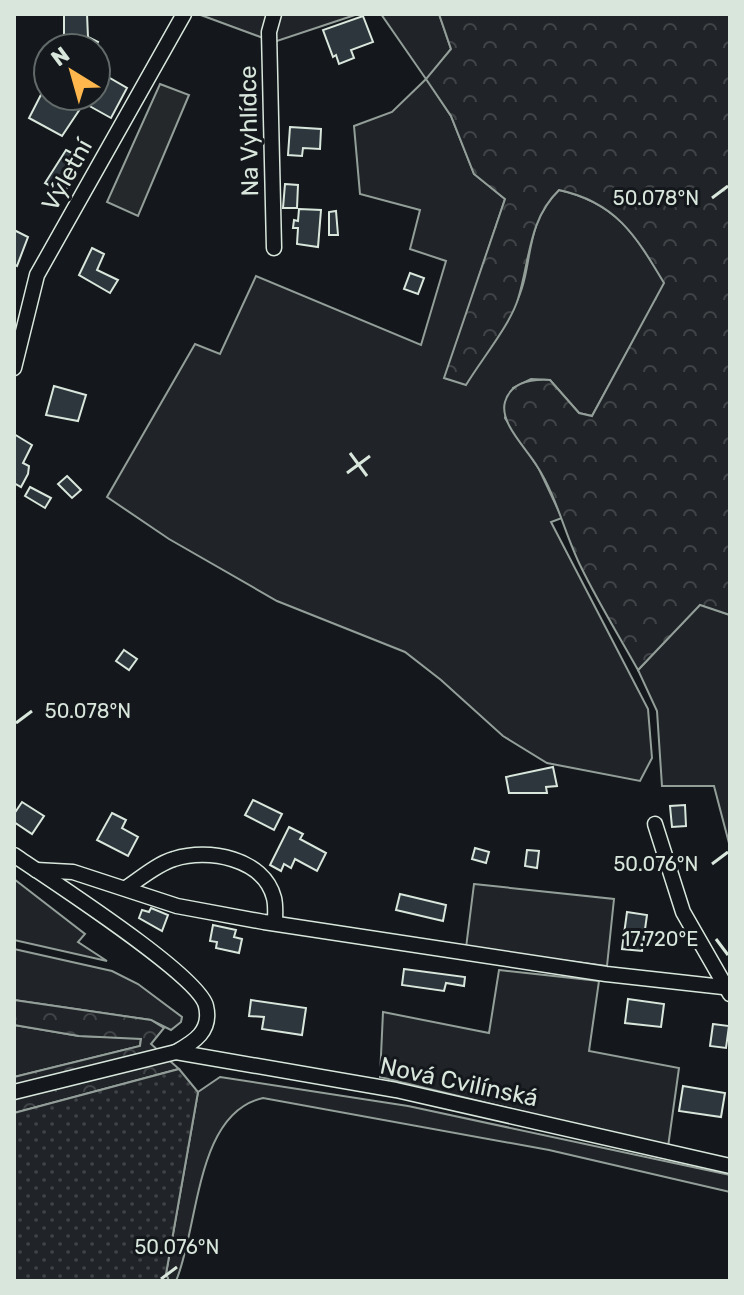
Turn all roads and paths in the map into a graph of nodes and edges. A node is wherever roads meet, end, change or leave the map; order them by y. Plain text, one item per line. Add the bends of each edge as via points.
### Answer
1 (184, 14) edge
2 (274, 14) edge
3 (274, 248) dead end
4 (14, 368) edge
5 (655, 824) dead end
6 (14, 855) edge
7 (36, 870) junction
8 (126, 888) junction
9 (275, 923) junction
10 (727, 990) edge
11 (176, 1052) junction
12 (14, 1092) edge
13 (730, 1166) edge

1 - 4 street, Výletní via 37,275
2 - 3 street, Na Vyhlídce via 269,32
5 - 10 street via 683,912
6 - 7 street, Nová Cvilínská
7 - 8 street via 73,872
7 - 11 street, Nová Cvilínská via 192,985 206,1004 206,1027 199,1039
8 - 9 street via 177,906
8 - 9 street via 175,858 229,858 260,874 268,885
9 - 10 street
11 - 12 street, Nová Cvilínská
11 - 13 street, Nová Cvilínská via 396,1090

